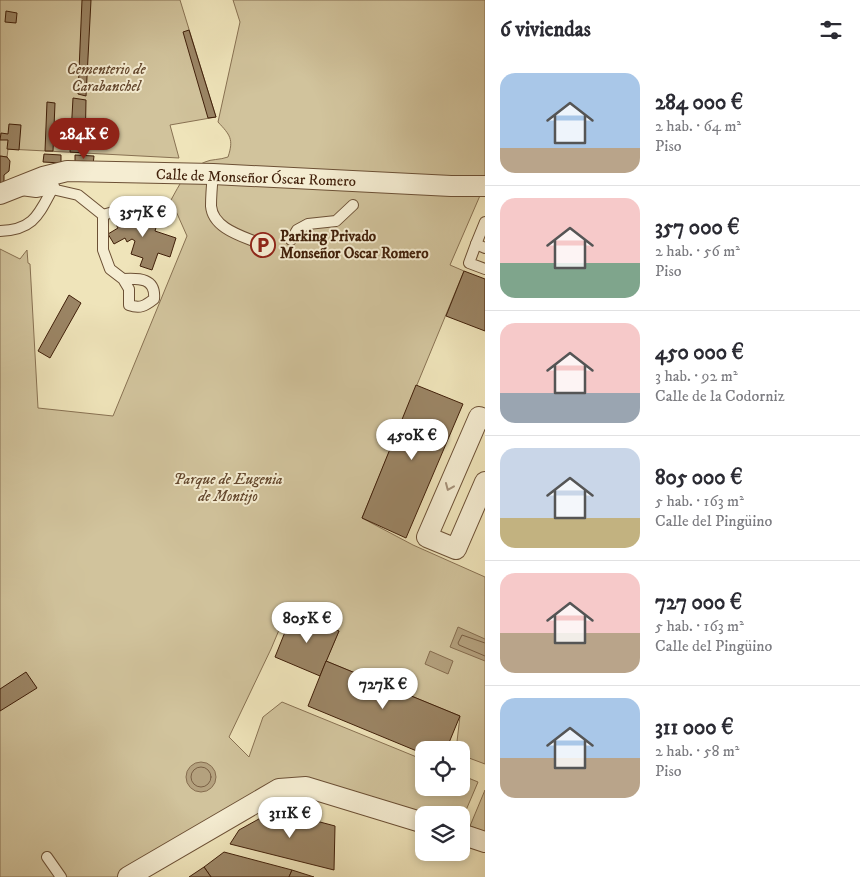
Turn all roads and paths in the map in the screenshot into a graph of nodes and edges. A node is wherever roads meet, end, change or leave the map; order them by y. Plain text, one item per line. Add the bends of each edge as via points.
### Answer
1 (67, 171) junction
2 (213, 174) junction
3 (485, 186) edge
4 (52, 189) junction
5 (8, 191) edge
6 (353, 205) dead end
7 (103, 215) junction
8 (165, 221) dead end
9 (485, 222) edge
10 (0, 230) edge
11 (291, 240) dead end
12 (264, 245) dead end
13 (481, 246) edge
14 (485, 269) edge
15 (123, 279) dead end
16 (485, 420) edge
17 (485, 482) edge
18 (480, 509) edge
19 (415, 820) edge
20 (470, 837) edge
21 (485, 842) edge
22 (47, 857) dead end
23 (61, 877) edge
24 (128, 877) edge

1 - 2 street, Calle de Monseñor Óscar Romero
1 - 4 lane
1 - 5 street, Calle de Monseñor Óscar Romero
2 - 3 street, Calle de Monseñor Óscar Romero
2 - 12 lane via 211,208 216,220 226,229
4 - 5 lane
4 - 7 lane via 78,195
4 - 10 lane via 38,216 29,224 15,230
6 - 11 lane via 336,221 308,224 297,230
7 - 8 lane via 126,208 144,209
7 - 15 lane via 103,250 110,269
9 - 13 lane
13 - 14 lane via 469,263
16 -> 18 street via 478,417 427,537 456,549
17 - 18 street
19 - 24 street via 306,787 279,789
20 - 21 street
22 - 23 lane

